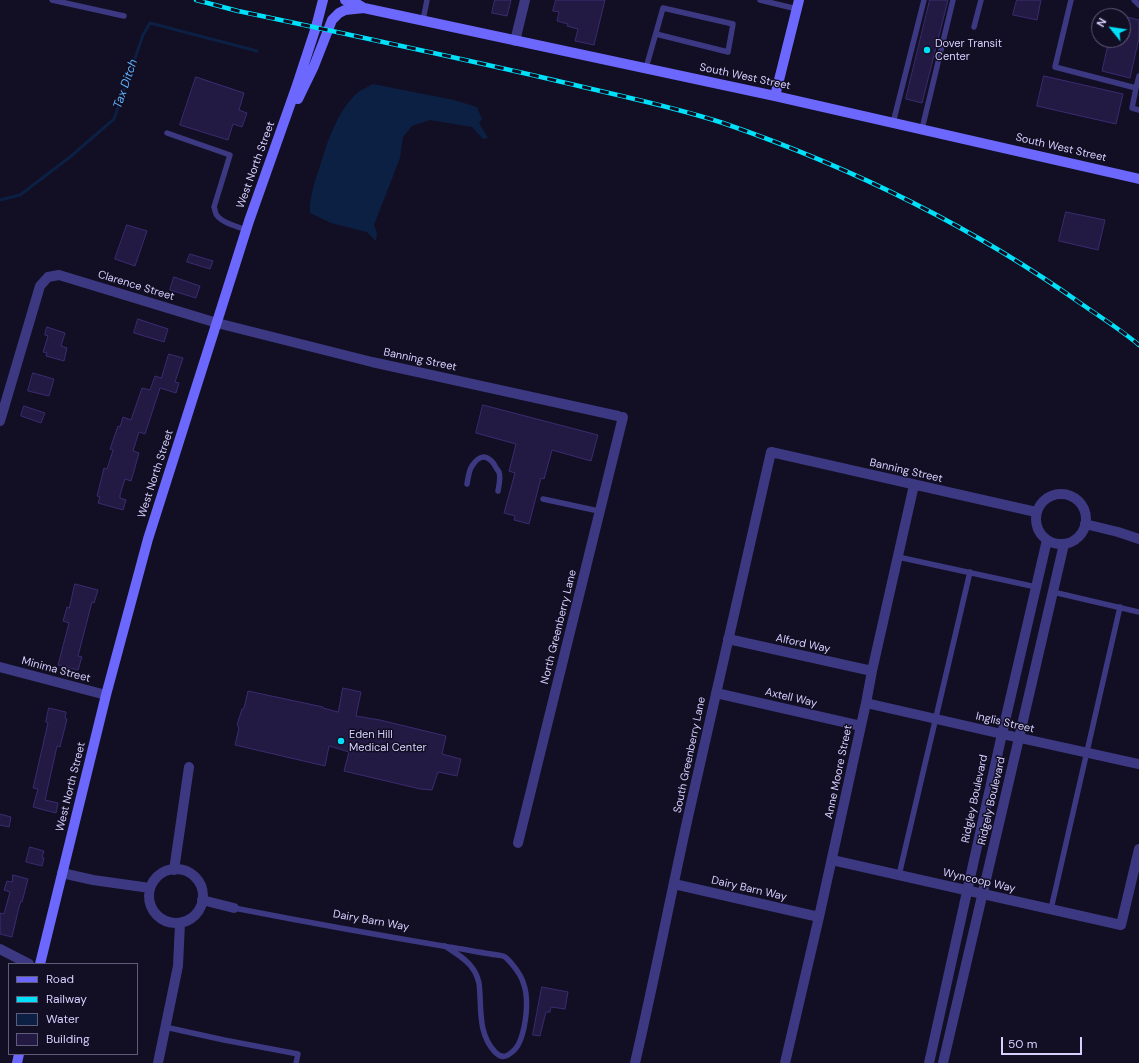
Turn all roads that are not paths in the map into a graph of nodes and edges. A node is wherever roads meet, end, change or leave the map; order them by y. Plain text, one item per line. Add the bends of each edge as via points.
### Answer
1 (52, 0) edge
2 (324, 0) edge
3 (345, 0) edge
4 (427, 0) edge
5 (525, 0) edge
6 (760, 0) edge
7 (924, 0) edge
8 (953, 0) edge
9 (981, 0) edge
10 (1071, 0) edge
11 (1134, 0) edge
12 (798, 4) edge
13 (1139, 5) edge
14 (364, 8) junction
15 (124, 16) dead end
16 (423, 20) junction
17 (974, 26) dead end
18 (656, 34) junction
19 (516, 41) junction
20 (646, 68) junction
21 (1139, 76) edge
22 (1136, 88) junction
23 (775, 96) junction
24 (1139, 110) edge
25 (893, 123) junction
26 (922, 129) junction
27 (281, 131) junction
28 (167, 133) dead end
29 (1139, 179) edge
30 (246, 230) junction
31 (217, 323) junction
32 (621, 416) joint
33 (0, 421) edge
34 (771, 452) joint
35 (467, 484) dead end
36 (914, 485) junction
37 (498, 491) dead end
38 (543, 499) dead end
39 (594, 510) dead end
40 (1036, 512) junction
41 (1085, 524) junction
42 (1139, 538) edge
43 (1047, 540) junction
44 (1064, 544) junction
45 (898, 557) junction
46 (970, 572) junction
47 (1036, 587) junction
48 (1053, 592) junction
49 (1120, 607) junction
50 (1139, 612) edge
51 (728, 639) junction
52 (0, 667) edge
53 (872, 671) junction
54 (716, 693) junction
55 (106, 696) junction
56 (866, 702) junction
57 (936, 719) junction
58 (861, 726) junction
59 (1002, 734) junction
60 (1020, 738) junction
61 (1087, 753) junction
62 (1139, 764) edge
63 (189, 767) dead end
64 (518, 843) dead end
65 (1139, 848) edge
66 (832, 860) junction
67 (174, 870) junction
68 (62, 873) junction
69 (900, 875) junction
70 (674, 884) junction
71 (150, 888) junction
72 (968, 890) junction
73 (983, 894) junction
74 (202, 900) junction
75 (234, 908) joint
76 (1051, 909) junction
77 (819, 917) junction
78 (180, 923) junction
79 (445, 946) junction
80 (0, 949) edge
81 (27, 963) edge
82 (40, 963) edge
83 (165, 1027) junction
84 (934, 1040) junction
85 (948, 1043) junction
86 (158, 1063) edge
87 (296, 1063) edge
88 (635, 1063) edge
89 (785, 1063) edge
90 (929, 1063) edge
91 (943, 1063) edge

1 - 15 lane
2 - 27 main road, West North Street
3 - 14 main road, South West Street
4 - 16 lane
5 - 19 street
6 - 12 lane
7 - 25 lane
8 - 26 lane
9 - 17 lane
10 - 22 lane via 1055,67
11 - 13 lane
12 - 23 main road
14 - 16 main road, South West Street
14 - 27 main road via 345,10 332,20 306,83
16 - 19 main road, South West Street
18 - 18 lane via 663,8 733,24 728,52
18 - 20 lane
19 - 20 main road, South West Street
20 - 23 main road, South West Street
21 - 22 lane
22 - 24 lane via 1132,108
23 - 25 main road, South West Street
25 - 26 main road, South West Street
26 - 29 main road, South West Street
27 - 30 main road, West North Street
28 - 30 lane via 230,155 214,207 216,214 225,222
30 - 31 main road, West North Street
31 - 32 street, Banning Street via 384,364
31 - 33 street, Clarence Street via 59,275 48,277 40,286
31 - 55 main road, West North Street via 148,539
32 - 64 street, North Greenberry Lane
34 - 36 street, Banning Street
34 - 51 street, South Greenberry Lane
35 - 37 lane via 471,467 482,457 487,458 499,471
36 - 40 street, Banning Street
36 - 45 street, Anne Moore Street
38 - 39 lane
40 - 41 street via 1038,506 1050,495 1067,494 1081,503 1085,511
40 - 43 street via 1035,522 1038,530
41 - 42 street
41 - 44 street via 1080,536
43 - 44 street
43 - 47 street, Ridgley Boulevard
44 - 48 street, Ridgely Boulevard
45 - 46 lane
45 - 53 street, Anne Moore Street
46 - 47 lane
46 - 57 lane
47 - 59 street, Ridgley Boulevard
48 - 49 lane
48 - 60 street, Ridgely Boulevard
49 - 50 lane
49 - 61 lane
51 - 53 street, Alford Way
51 - 54 street, South Greenberry Lane
52 - 55 street, Minima Street
53 - 56 street, Anne Moore Street
54 - 58 street, Axtell Way
54 - 70 street, South Greenberry Lane
55 - 68 main road, West North Street
56 - 57 street, Inglis Street
56 - 58 street, Anne Moore Street
57 - 59 street, Inglis Street
57 - 69 lane
58 - 66 street, Anne Moore Street
59 - 60 street, Inglis Street
59 - 72 street, Ridgley Boulevard
60 - 61 street, Inglis Street
60 - 73 street, Ridgely Boulevard
61 - 62 street, Inglis Street
61 - 76 lane
63 - 67 street
65 - 76 street, Wyncoop Way via 1121,925
66 - 69 street, Wyncoop Way
66 - 77 street, Anne Moore Street
67 - 71 street via 162,873
67 - 74 street via 193,875 202,892
68 - 71 street
68 - 82 main road, West North Street
69 - 72 street, Wyncoop Way
70 - 77 street, Dairy Barn Way
70 - 88 street, South Greenberry Lane
71 - 78 street via 150,902 155,914 166,921
72 - 73 street, Wyncoop Way
72 - 84 street, Ridgley Boulevard
73 - 76 street, Wyncoop Way
73 - 85 street, Ridgely Boulevard
74 - 75 street
74 - 78 street via 195,915
75 - 79 lane, Dairy Barn Way
77 - 89 street, Anne Moore Street
78 - 83 street via 178,966
79 - 79 lane, Dairy Barn Way via 505,957 521,976 526,995 523,1033 509,1055 498,1055 486,1039 482,1025 479,981 473,968
80 - 81 street
83 - 86 street
83 - 87 lane via 298,1054
84 - 85 street
84 - 90 street, Ridgley Boulevard
85 - 91 street, Ridgely Boulevard

